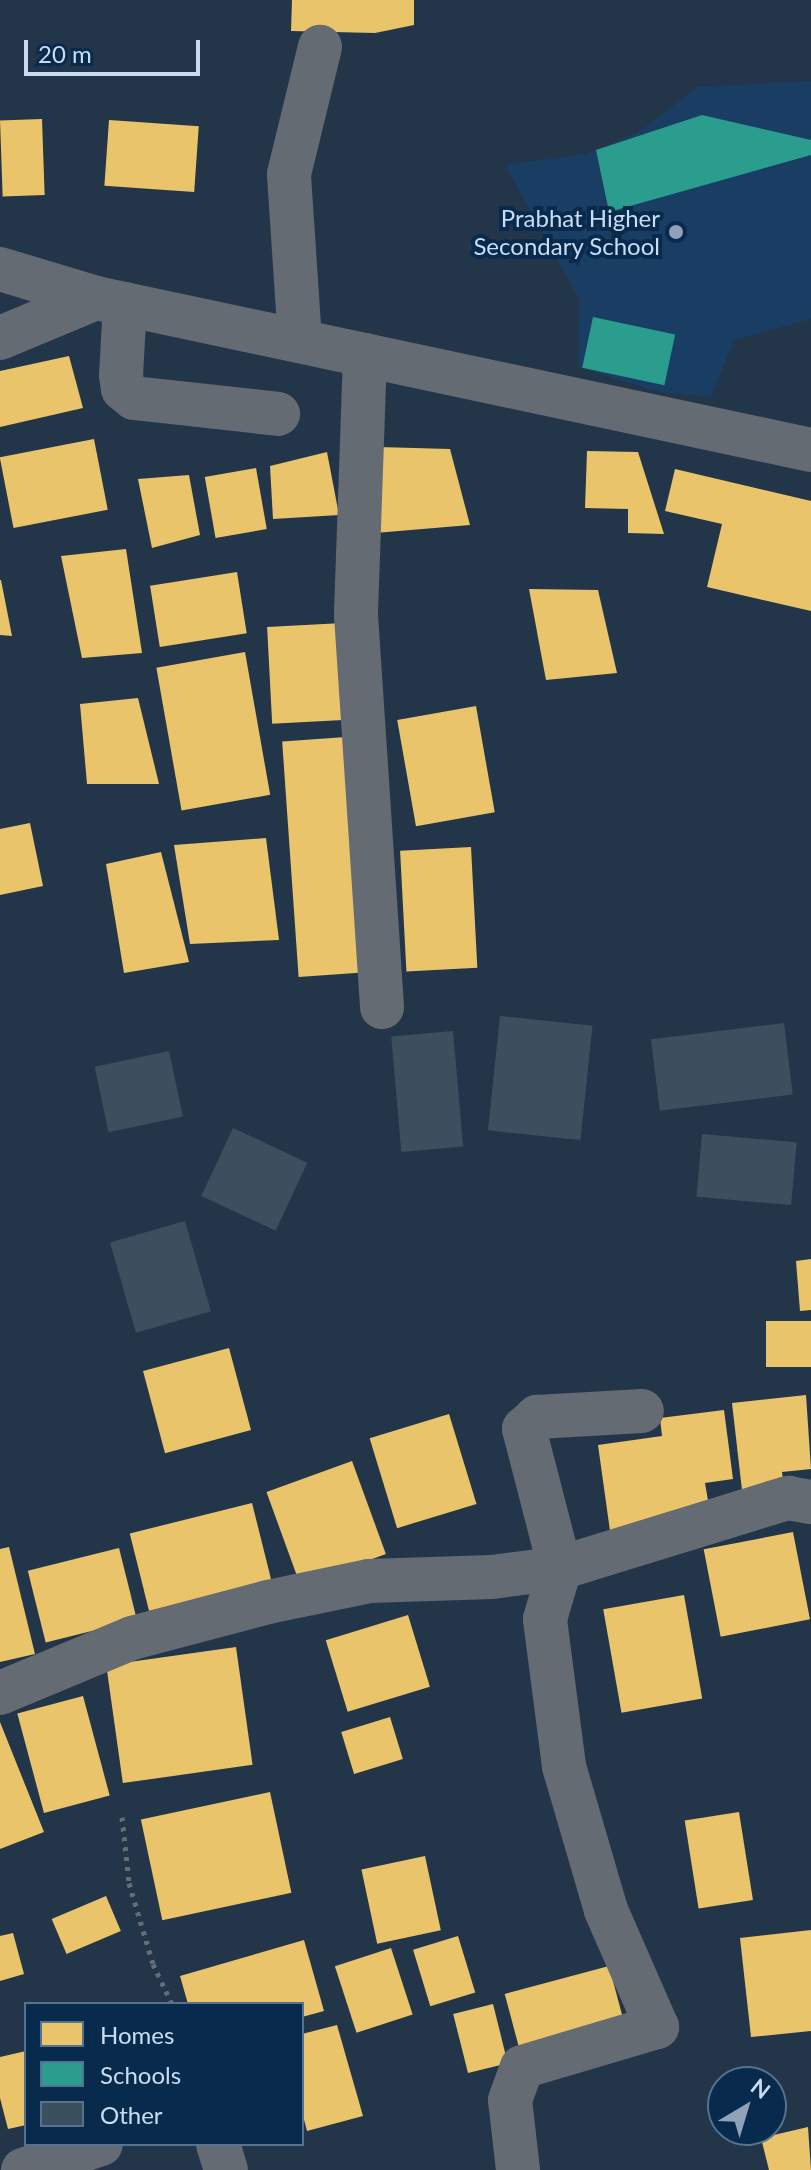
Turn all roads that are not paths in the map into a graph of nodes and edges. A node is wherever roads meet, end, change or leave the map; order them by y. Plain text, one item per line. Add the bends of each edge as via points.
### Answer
1 (320, 47) dead end
2 (0, 269) edge
3 (110, 301) junction
4 (0, 338) edge
5 (300, 341) junction
6 (365, 355) junction
7 (278, 414) dead end
8 (811, 450) edge
9 (382, 1007) dead end
10 (642, 1411) dead end
11 (811, 1502) edge
12 (560, 1568) junction
13 (0, 1693) edge
14 (95, 2146) edge
15 (219, 2146) edge
16 (23, 2170) edge
17 (226, 2170) edge
18 (518, 2170) edge

1 - 5 street via 289,174
2 - 3 street
3 - 4 street
3 - 5 street
3 - 7 street via 123,389 134,398
5 - 6 street
6 - 8 street
6 - 9 street via 356,615
10 - 12 street via 537,1417 524,1429
11 - 12 street via 788,1498
12 - 13 street via 492,1577 369,1581 268,1602 132,1638
12 - 18 street via 545,1619 564,1766 606,1910 657,2027 522,2067 510,2100
14 - 16 street
15 - 17 street

